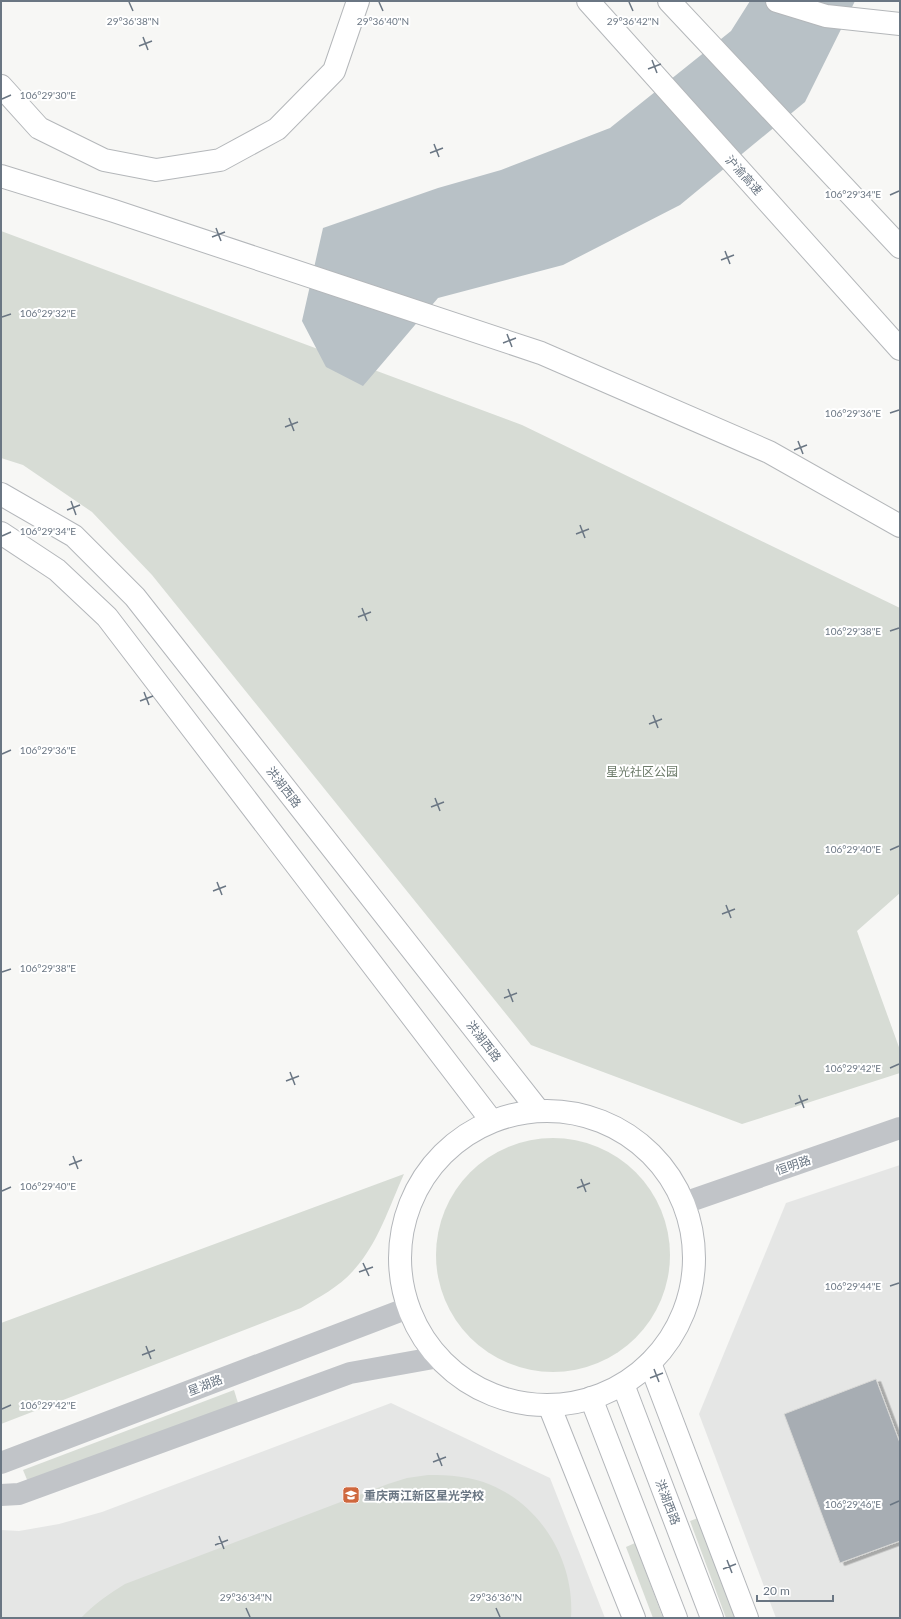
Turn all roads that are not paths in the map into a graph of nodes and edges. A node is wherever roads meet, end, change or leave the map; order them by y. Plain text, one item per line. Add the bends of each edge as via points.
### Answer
1 (358, 1) edge
2 (588, 1) edge
3 (669, 1) edge
4 (777, 1) edge
5 (900, 24) edge
6 (1, 86) edge
7 (1, 176) edge
8 (900, 247) edge
9 (900, 349) edge
10 (1, 494) edge
11 (900, 526) edge
12 (1, 533) edge
13 (538, 1110) junction
14 (491, 1120) junction
15 (900, 1128) edge
16 (687, 1202) junction
17 (408, 1308) junction
18 (439, 1356) junction
19 (650, 1363) junction
20 (624, 1387) junction
21 (591, 1398) junction
22 (549, 1405) junction
23 (1, 1463) edge
24 (1, 1495) edge
25 (634, 1618) edge
26 (676, 1618) edge
27 (712, 1618) edge
28 (747, 1618) edge

1 - 6 main road via 334,71 277,129 220,160 156,170 104,160 40,128
2 - 9 main road, 沪渝高速
3 - 8 main road
4 - 5 main road via 826,16
7 - 11 main road via 541,353 769,452
10 - 13 main road, 洪湖西路 via 74,536 135,597
12 - 14 main road via 57,570 106,617
13 - 14 main road
13 - 16 main road via 585,1115 628,1134 663,1167
14 - 17 main road via 452,1143 423,1175 405,1214 399,1256
15 - 16 street, 恒明路
16 - 19 main road via 694,1249 690,1291 675,1330
17 - 18 main road via 424,1340
17 - 23 street, 星湖路
18 - 22 main road via 455,1374 494,1396 539,1406
18 - 24 street via 350,1372 18,1494
19 - 20 main road
19 - 28 main road
20 - 21 main road
20 - 27 main road, 洪湖西路
21 - 22 main road
21 - 26 main road
22 - 25 main road

